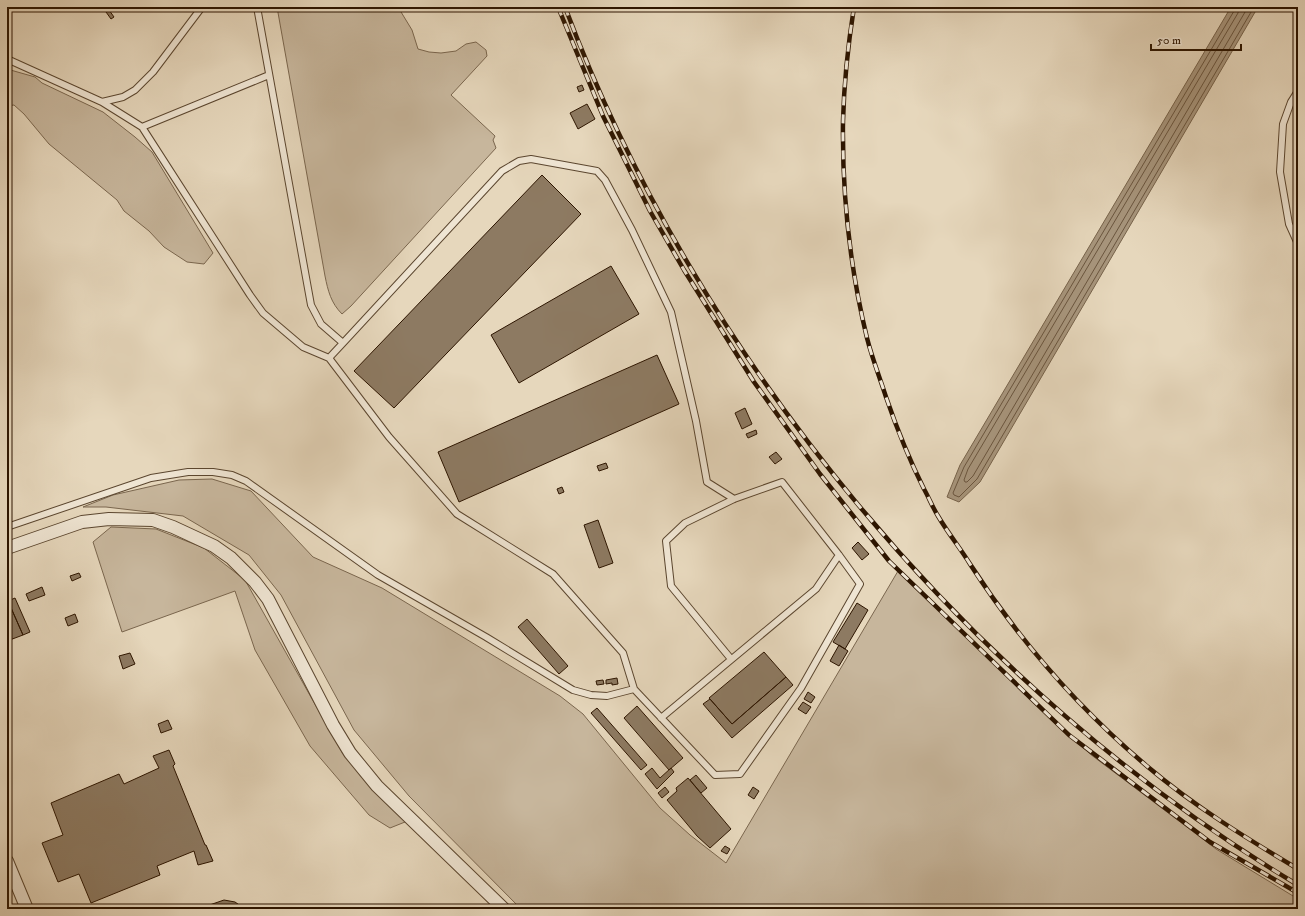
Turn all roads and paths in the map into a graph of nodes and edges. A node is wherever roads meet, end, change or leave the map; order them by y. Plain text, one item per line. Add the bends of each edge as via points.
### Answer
1 (202, 7) edge
2 (256, 7) edge
3 (7, 59) edge
4 (269, 75) junction
5 (1298, 91) edge
6 (102, 102) junction
7 (142, 127) junction
8 (1298, 244) edge
9 (343, 343) junction
10 (328, 358) junction
11 (734, 499) junction
12 (7, 527) edge
13 (7, 548) edge
14 (839, 554) junction
15 (731, 659) junction
16 (634, 689) junction
17 (661, 718) junction
18 (7, 861) edge
19 (27, 909) edge
20 (504, 909) edge

1 - 6 lane via 153,72 135,90 123,97
2 - 4 lane
3 - 6 lane
4 - 7 lane
4 - 9 lane via 311,305 321,324
5 - 8 lane via 1283,124 1280,172 1289,224
6 - 7 lane
7 - 10 lane via 263,313 303,347
9 - 10 lane
9 - 11 lane via 502,171 519,161 531,159 597,171 605,180 632,230 672,312 707,482
10 - 16 lane via 389,437 456,514 554,574 623,653
11 - 14 lane via 782,482
11 - 15 lane via 685,523 666,541 671,586
12 - 16 lane via 151,478 188,472 232,475 246,481 378,575 574,690 607,696
13 - 20 street via 82,522 109,519 153,520 214,546 231,558 256,582 268,600 350,753 372,780
14 - 15 lane via 816,589
14 - 17 lane via 860,584 801,688 740,774 715,775
15 - 17 lane
16 - 17 lane
18 - 19 street

